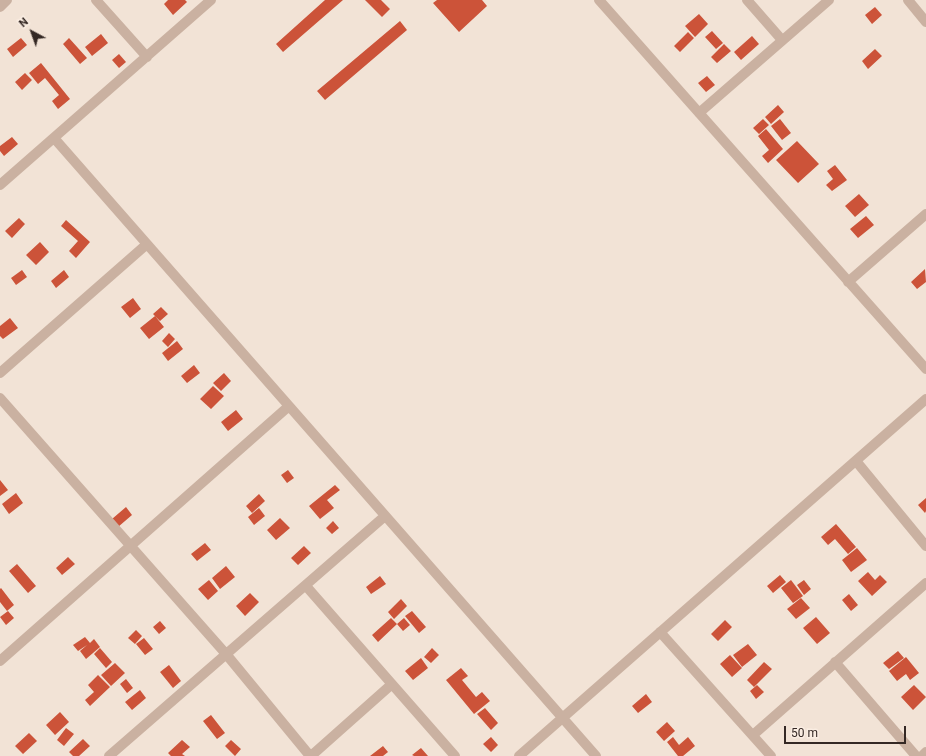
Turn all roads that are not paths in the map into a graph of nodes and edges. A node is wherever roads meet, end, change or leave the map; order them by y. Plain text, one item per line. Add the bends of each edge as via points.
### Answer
1 (8, 0) edge
2 (96, 0) edge
3 (211, 0) edge
4 (599, 0) edge
5 (747, 0) edge
6 (829, 0) edge
7 (908, 0) edge
8 (0, 7) edge
9 (926, 22) edge
10 (782, 40) junction
11 (147, 57) junction
12 (699, 113) junction
13 (54, 138) junction
14 (0, 186) edge
15 (926, 214) edge
16 (147, 244) junction
17 (848, 282) junction
18 (926, 369) edge
19 (0, 373) edge
20 (0, 398) edge
21 (926, 399) edge
22 (289, 406) junction
23 (856, 461) junction
24 (385, 516) junction
25 (130, 545) junction
26 (926, 546) edge
27 (926, 583) edge
28 (306, 586) junction
29 (660, 632) junction
30 (226, 654) junction
31 (0, 661) edge
32 (835, 662) junction
33 (392, 684) junction
34 (562, 718) junction
35 (753, 735) junction
36 (926, 752) edge
37 (108, 756) edge
38 (311, 756) edge
39 (455, 756) edge
40 (518, 756) edge
41 (596, 756) edge
42 (771, 756) edge
43 (916, 756) edge
44 (922, 756) edge

1 - 8 street
2 - 11 street
3 - 11 street
4 - 12 street
5 - 10 street
6 - 10 street
7 - 9 street
10 - 12 street
11 - 13 street
12 - 17 street
13 - 14 street
13 - 16 street
15 - 17 street
16 - 19 street
16 - 22 street
17 - 18 street
20 - 25 street
21 - 23 street
22 - 24 street
22 - 25 street
23 - 26 street
23 - 29 street
24 - 28 street
24 - 34 street
25 - 30 street
25 - 31 street
27 - 32 street
28 - 30 street
28 - 33 street
29 - 34 street
29 - 35 street
30 - 37 street
30 - 38 street
32 - 35 street
32 - 43 street
33 - 38 street
33 - 39 street
34 - 40 street
34 - 41 street
35 - 42 street
36 - 44 street

